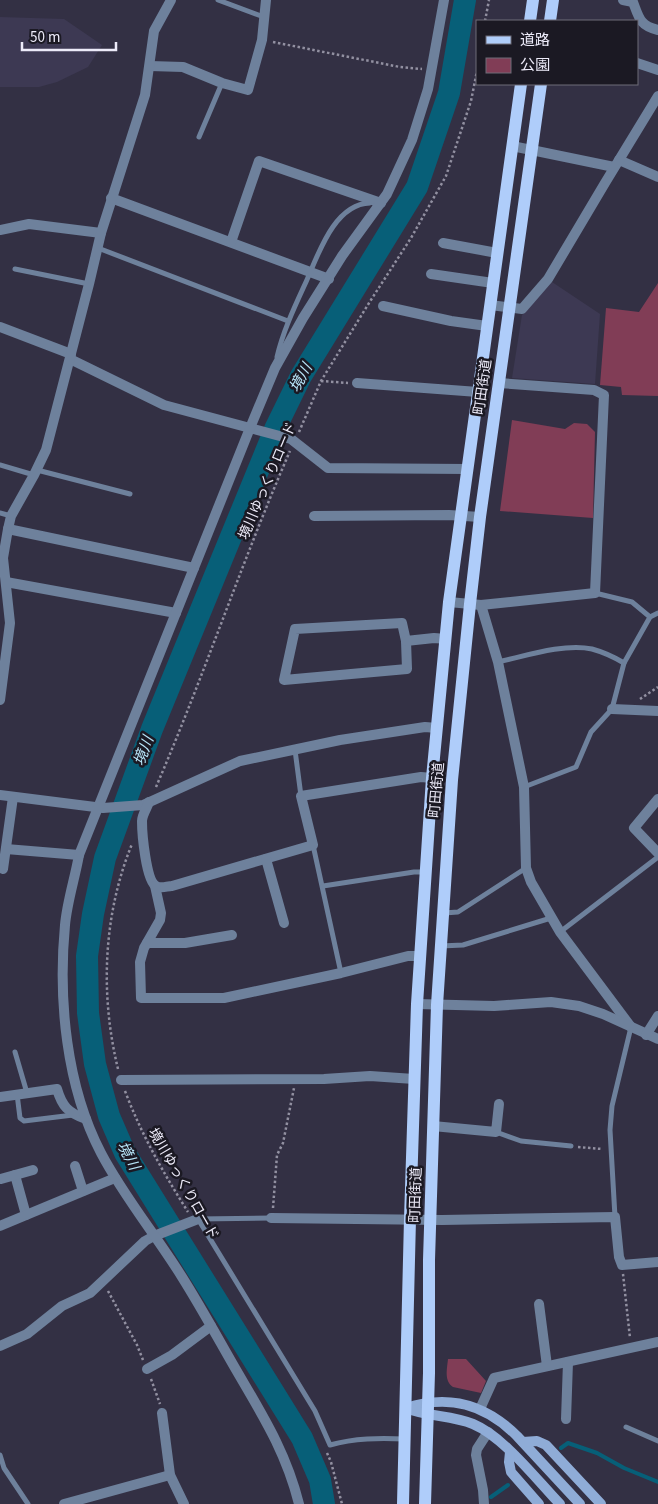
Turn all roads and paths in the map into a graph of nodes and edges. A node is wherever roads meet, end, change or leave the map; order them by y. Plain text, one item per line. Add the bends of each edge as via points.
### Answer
1 (171, 0) edge
2 (218, 0) edge
3 (266, 0) edge
4 (444, 0) edge
5 (489, 0) edge
6 (533, 0) edge
7 (553, 0) edge
8 (623, 0) edge
9 (264, 17) junction
10 (485, 20) edge
11 (530, 20) edge
12 (550, 20) edge
13 (658, 30) edge
14 (262, 40) junction
15 (638, 63) edge
16 (150, 66) junction
17 (431, 69) junction
18 (658, 70) edge
19 (476, 75) edge
20 (222, 83) junction
21 (521, 85) edge
22 (541, 85) edge
23 (658, 96) edge
24 (199, 137) dead end
25 (512, 146) junction
26 (532, 150) junction
27 (617, 164) junction
28 (658, 176) edge
29 (111, 198) junction
30 (381, 203) junction
31 (0, 230) edge
32 (101, 233) junction
33 (231, 242) junction
34 (442, 243) dead end
35 (98, 248) junction
36 (498, 253) junction
37 (15, 269) dead end
38 (311, 271) junction
39 (431, 274) dead end
40 (329, 278) junction
41 (493, 283) junction
42 (89, 284) junction
43 (490, 305) junction
44 (383, 306) dead end
45 (510, 308) junction
46 (288, 321) junction
47 (487, 326) junction
48 (0, 327) edge
49 (70, 357) junction
50 (275, 368) junction
51 (321, 381) junction
52 (357, 383) joint
53 (499, 383) junction
54 (478, 392) junction
55 (253, 429) junction
56 (292, 441) junction
57 (0, 465) edge
58 (467, 469) junction
59 (35, 473) junction
60 (130, 494) dead end
61 (0, 513) edge
62 (461, 515) junction
63 (11, 516) junction
64 (314, 516) dead end
65 (480, 517) junction
66 (8, 529) junction
67 (194, 568) junction
68 (6, 582) junction
69 (595, 594) junction
70 (450, 602) junction
71 (475, 604) junction
72 (176, 613) junction
73 (658, 613) edge
74 (650, 617) junction
75 (446, 639) junction
76 (406, 641) junction
77 (498, 662) junction
78 (624, 664) junction
79 (0, 700) edge
80 (612, 709) junction
81 (658, 711) edge
82 (437, 728) junction
83 (295, 750) junction
84 (432, 778) junction
85 (524, 787) junction
86 (0, 795) edge
87 (301, 796) junction
88 (13, 797) junction
89 (658, 799) edge
90 (146, 804) junction
91 (100, 808) junction
92 (142, 819) junction
93 (312, 845) junction
94 (6, 849) junction
95 (79, 855) junction
96 (658, 855) edge
97 (266, 859) junction
98 (526, 868) junction
99 (4, 869) dead end
100 (425, 872) junction
101 (155, 886) junction
102 (323, 886) junction
103 (442, 913) junction
104 (551, 918) junction
105 (284, 923) dead end
106 (560, 932) junction
107 (232, 935) dead end
108 (147, 943) junction
109 (440, 946) junction
110 (420, 956) junction
111 (341, 973) junction
112 (417, 1004) junction
113 (437, 1005) junction
114 (658, 1016) edge
115 (631, 1027) junction
116 (646, 1035) junction
117 (658, 1039) edge
118 (15, 1052) dead end
119 (414, 1079) junction
120 (121, 1080) junction
121 (295, 1080) junction
122 (22, 1093) junction
123 (0, 1097) edge
124 (499, 1104) dead end
125 (74, 1115) junction
126 (86, 1119) junction
127 (433, 1126) junction
128 (496, 1132) junction
129 (571, 1146) joint
130 (610, 1150) junction
131 (75, 1166) dead end
132 (33, 1170) dead end
133 (15, 1175) junction
134 (115, 1178) junction
135 (1, 1179) edge
136 (83, 1191) junction
137 (26, 1214) junction
138 (615, 1217) junction
139 (272, 1218) junction
140 (410, 1219) junction
141 (193, 1220) junction
142 (430, 1220) junction
143 (0, 1226) edge
144 (156, 1235) junction
145 (658, 1262) edge
146 (622, 1265) junction
147 (103, 1281) junction
148 (539, 1304) dead end
149 (211, 1326) junction
150 (658, 1342) edge
151 (0, 1346) edge
152 (631, 1348) junction
153 (568, 1362) junction
154 (548, 1366) junction
155 (147, 1369) junction
156 (428, 1402) junction
157 (406, 1408) junction
158 (480, 1409) junction
159 (162, 1413) joint
160 (428, 1416) junction
161 (566, 1420) dead end
162 (626, 1427) dead end
163 (488, 1432) junction
164 (405, 1439) junction
165 (658, 1441) edge
166 (523, 1442) junction
167 (324, 1448) dead end
168 (510, 1452) junction
169 (0, 1455) edge
170 (170, 1475) junction
171 (28, 1504) edge
172 (64, 1504) edge
173 (184, 1504) edge
174 (299, 1504) edge
175 (342, 1504) edge
176 (404, 1504) edge
177 (425, 1504) edge
178 (484, 1504) edge
179 (539, 1504) edge
180 (560, 1504) edge
181 (580, 1504) edge
182 (601, 1504) edge

1 - 16 street via 154,31
2 - 9 lane
3 - 9 street
4 - 17 street
5 - 10 path
6 - 11 main road
7 - 12 main road
8 - 13 street via 633,2 639,19 648,28
9 - 14 street
14 - 17 path via 400,67
14 - 20 street via 248,90
15 - 18 street
16 - 20 street via 183,67
16 - 29 street via 145,95
17 - 30 street via 412,140
19 - 51 path, 境川ゆっくりロード via 471,101 446,176
20 - 24 lane
21 - 25 main road, 町田街道
22 - 26 main road, 町田街道
23 - 27 street
25 - 26 street
25 - 36 main road, 町田街道
26 - 27 street
26 - 45 main road, 町田街道
27 - 28 street
27 - 45 street via 548,279 525,306
29 - 32 street
29 - 33 street
30 - 33 street via 259,161
30 - 38 lane via 361,203 344,215 324,241
30 - 40 street
31 - 32 street via 29,224
32 - 35 street
33 - 38 street
34 - 36 street
35 - 42 street
35 - 46 lane
36 - 41 main road, 町田街道
37 - 42 lane
38 - 40 street
38 - 46 lane
39 - 41 street
40 - 50 street
41 - 43 main road, 町田街道
42 - 49 street
43 - 45 street
43 - 47 main road, 町田街道
44 - 47 street
45 - 53 main road, 町田街道
46 - 50 lane
47 - 54 main road, 町田街道
48 - 49 street
49 - 55 street via 164,405
49 - 59 street via 46,450
50 - 55 street
51 - 52 path
51 - 56 path, 境川ゆっくりロード
52 - 54 street
53 - 65 main road, 町田街道
53 - 69 street via 594,390 604,395
54 - 58 main road, 町田街道
55 - 56 street
55 - 67 street
56 - 58 street via 328,468
56 - 90 path, 境川ゆっくりロード via 177,738
57 - 59 lane
58 - 62 main road, 町田街道
59 - 60 lane
59 - 63 street
61 - 63 lane
62 - 64 street
62 - 65 street
62 - 70 main road, 町田街道
63 - 66 street
65 - 71 main road, 町田街道
66 - 67 street
66 - 68 street via 3,558
67 - 72 street
68 - 72 street
68 - 79 street via 10,623
69 - 71 street
69 - 74 lane via 632,602
70 - 71 street
70 - 75 main road, 町田街道
71 - 77 street
71 - 103 main road, 町田街道 via 453,770
72 - 91 street
73 - 74 lane
74 - 78 lane
75 - 76 street
75 - 82 main road, 町田街道
76 - 76 street via 402,623 295,629 284,680 407,669
77 - 78 lane via 570,648 590,649
77 - 85 street
78 - 80 lane
80 - 81 street
80 - 85 lane via 591,732 576,767
82 - 83 street via 340,740
82 - 84 main road, 町田街道
83 - 87 lane
83 - 90 street via 240,761
84 - 87 street via 420,777
84 - 100 main road, 町田街道
85 - 98 street
86 - 88 street
87 - 93 street
88 - 91 street
88 - 94 street
89 - 96 street via 634,828
90 - 91 street
90 - 92 street
91 - 95 street
92 - 101 street via 147,872
92 - 120 path, 境川ゆっくりロード via 115,892 109,937 106,976 109,1024
93 - 97 street
93 - 102 lane
94 - 95 street
94 - 99 street
95 - 126 street via 65,923 62,988 73,1072
96 - 106 lane
97 - 101 street via 172,886
97 - 105 street
98 - 103 lane via 458,912
98 - 104 street
100 - 102 lane
100 - 110 main road, 町田街道
101 - 108 street via 161,913
102 - 111 lane
103 - 109 main road, 町田街道
104 - 106 street
104 - 109 lane via 463,945
106 - 115 street
107 - 108 street via 185,943
108 - 111 street via 140,962 141,998 224,998
109 - 113 main road, 町田街道
110 - 111 street via 408,956
110 - 112 main road, 町田街道
112 - 113 street
112 - 119 main road, 町田街道
113 - 115 street via 551,1002 579,1006
113 - 127 main road, 町田街道
114 - 116 street
115 - 116 street
115 - 130 lane via 612,1106
116 - 117 street
118 - 122 lane
119 - 121 street via 370,1076
119 - 140 main road, 町田街道
120 - 121 street
120 - 141 path, 境川ゆっくりロード via 155,1159
121 - 139 path via 283,1143 277,1155
122 - 123 street
122 - 125 street via 57,1088 61,1102
122 - 125 lane via 20,1118 24,1121
124 - 128 street
125 - 126 street
126 - 134 street
127 - 128 street
127 - 142 main road, 町田街道
128 - 129 lane via 521,1141
129 - 130 path
130 - 138 lane
131 - 136 street
132 - 133 street
133 - 135 street
133 - 137 street
134 - 136 street
134 - 144 street
136 - 137 street
137 - 143 street
138 - 142 street
138 - 146 street
139 - 140 street
139 - 141 lane via 206,1217
140 - 142 street
140 - 157 main road, 町田街道
141 - 144 street
141 - 164 lane via 315,1412 330,1445 363,1439
142 - 156 main road, 町田街道
144 - 147 street via 145,1241
144 - 149 street
145 - 146 street
146 - 152 path
147 - 151 street via 90,1292 62,1306 27,1334
147 - 155 path
148 - 154 street
149 - 155 street
149 - 174 street via 279,1446
150 - 152 street
152 - 153 street
153 - 154 street
153 - 161 street
154 - 158 street via 494,1378
155 - 159 path
156 - 157 main road
156 - 158 main road via 454,1402
156 - 160 main road, 町田街道
157 - 160 main road
157 - 164 main road, 町田街道
158 - 166 main road via 508,1427
159 - 170 street
160 - 163 main road via 461,1420
160 - 177 main road, 町田街道
162 - 165 lane
163 - 168 main road
163 - 178 street via 476,1455
164 - 176 main road, 町田街道
166 - 181 main road
166 - 182 main road via 537,1441 546,1445
167 - 175 path
168 - 179 main road via 511,1472
168 - 180 main road
169 - 171 lane via 4,1468
170 - 172 street
170 - 173 street

